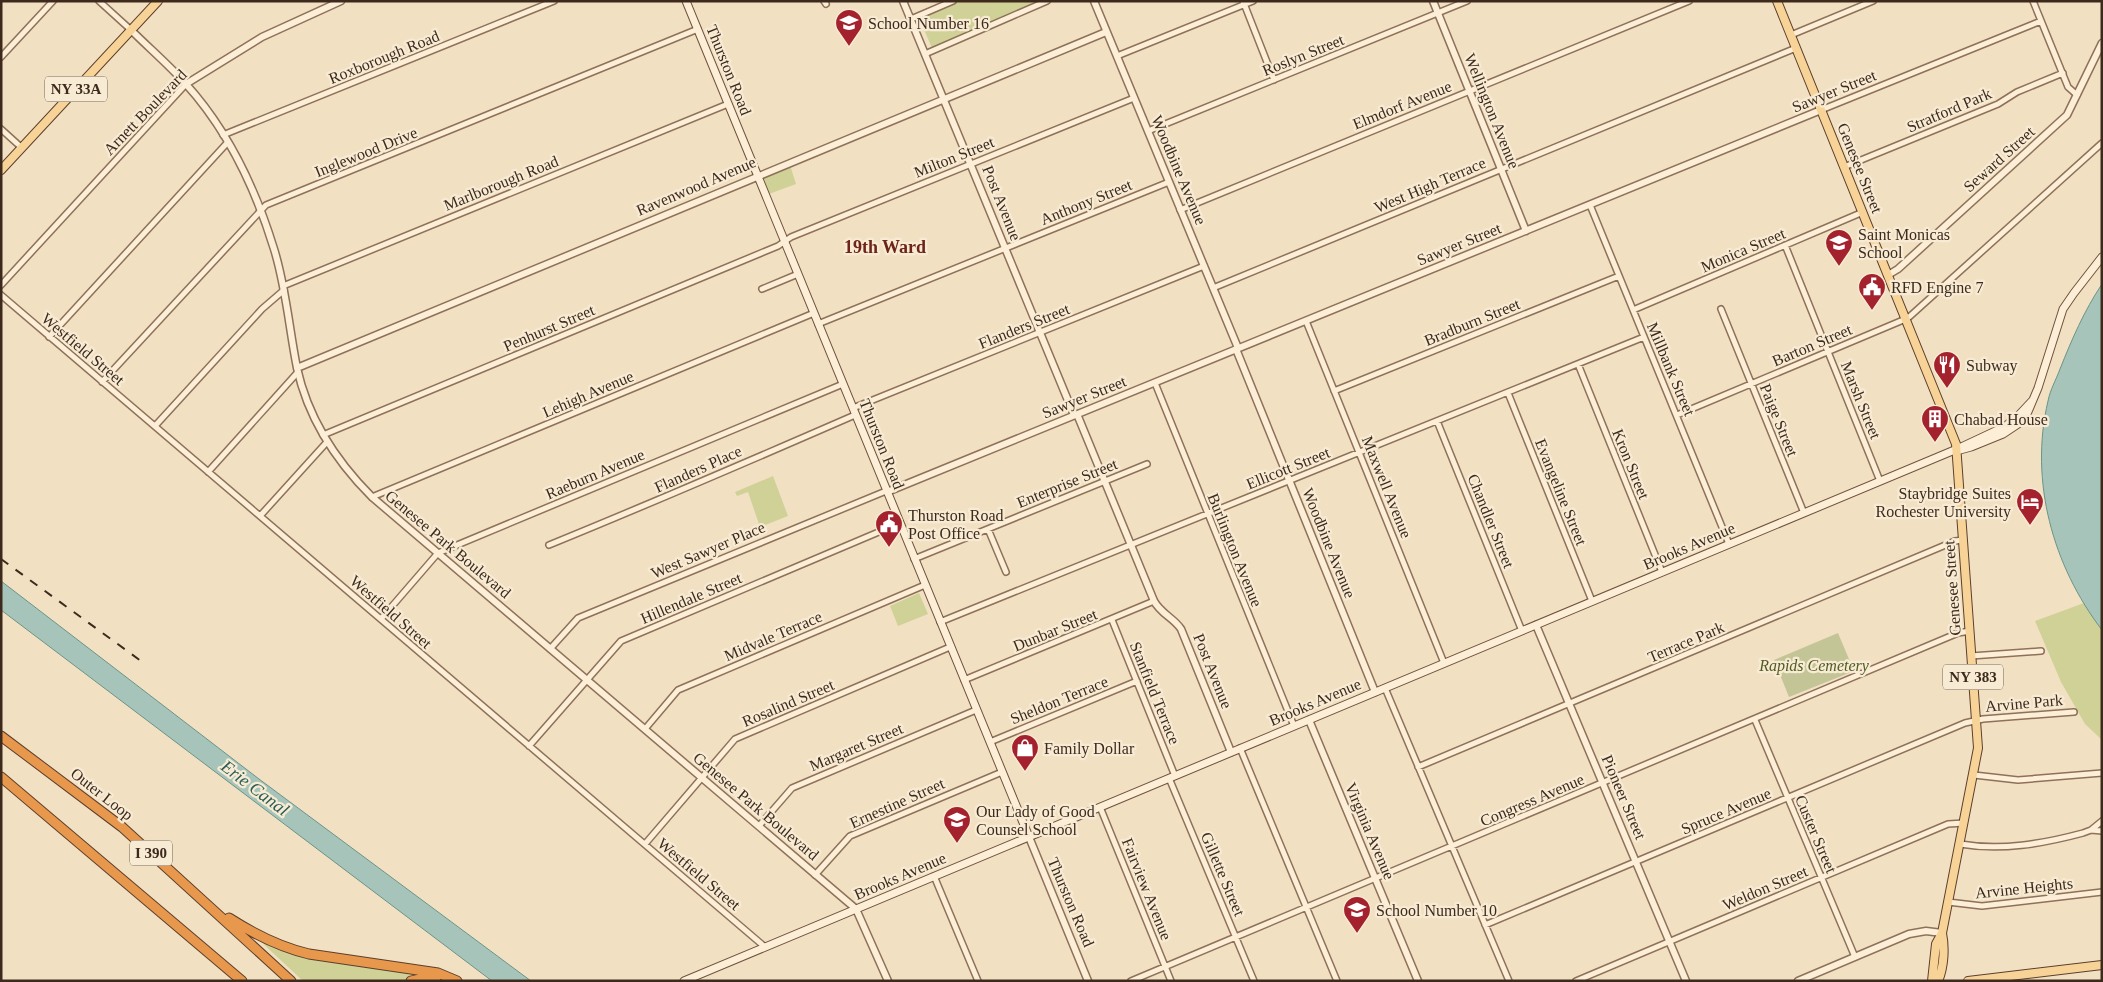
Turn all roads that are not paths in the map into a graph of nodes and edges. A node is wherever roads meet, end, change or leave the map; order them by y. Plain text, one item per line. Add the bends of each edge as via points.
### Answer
1 (53, 1) edge
2 (99, 1) edge
3 (158, 1) edge
4 (554, 1) edge
5 (686, 1) edge
6 (903, 1) edge
7 (953, 1) edge
8 (1047, 1) edge
9 (1094, 1) edge
10 (1253, 1) edge
11 (1433, 1) edge
12 (1467, 1) edge
13 (1689, 1) edge
14 (1777, 1) edge
15 (1873, 1) edge
16 (2033, 1) edge
17 (339, 2) edge
18 (1244, 3) edge
19 (1438, 13) junction
20 (911, 19) junction
21 (2041, 21) junction
22 (131, 30) junction
23 (698, 30) junction
24 (1106, 32) junction
25 (1791, 35) junction
26 (2102, 42) edge
27 (1796, 48) junction
28 (925, 54) junction
29 (1116, 56) junction
30 (1, 57) edge
31 (2063, 74) junction
32 (1274, 80) junction
33 (186, 84) junction
34 (1469, 91) junction
35 (2076, 95) junction
36 (944, 98) junction
37 (1134, 98) junction
38 (728, 104) junction
39 (1821, 110) junction
40 (1, 128) edge
41 (1148, 131) junction
42 (223, 135) junction
43 (228, 142) junction
44 (2102, 143) edge
45 (22, 148) junction
46 (971, 163) junction
47 (1844, 167) junction
48 (1500, 169) junction
49 (1, 170) edge
50 (758, 176) junction
51 (1169, 182) junction
52 (1590, 205) junction
53 (260, 209) junction
54 (1180, 210) junction
55 (1862, 212) junction
56 (1526, 231) junction
57 (785, 241) junction
58 (1785, 245) junction
59 (1005, 248) junction
60 (2102, 257) edge
61 (1204, 266) junction
62 (798, 274) junction
63 (1888, 275) junction
64 (1619, 276) junction
65 (1, 285) edge
66 (284, 288) junction
67 (1213, 288) junction
68 (762, 289) dead end
69 (1, 296) edge
70 (1721, 309) dead end
71 (1633, 310) junction
72 (814, 313) junction
73 (1906, 319) junction
74 (1306, 321) junction
75 (818, 324) junction
76 (1040, 333) junction
77 (49, 337) junction
78 (1644, 337) junction
79 (1237, 349) junction
80 (1829, 352) junction
81 (1578, 364) junction
82 (298, 370) junction
83 (102, 382) junction
84 (1154, 382) junction
85 (843, 384) junction
86 (1751, 384) junction
87 (1334, 391) junction
88 (1508, 393) junction
89 (854, 412) junction
90 (1076, 415) junction
91 (1677, 415) junction
92 (1437, 421) junction
93 (155, 426) junction
94 (325, 438) junction
95 (1957, 450) junction
96 (1359, 453) junction
97 (1147, 464) dead end
98 (208, 472) junction
99 (1106, 480) junction
100 (1289, 481) junction
101 (1880, 481) junction
102 (887, 491) junction
103 (372, 497) junction
104 (1804, 513) junction
105 (1207, 514) junction
106 (260, 516) junction
107 (900, 523) junction
108 (988, 529) junction
109 (1963, 540) junction
110 (1729, 544) junction
111 (549, 545) dead end
112 (1132, 545) junction
113 (438, 553) junction
114 (914, 558) junction
115 (1006, 572) dead end
116 (1662, 572) junction
117 (925, 585) junction
118 (1154, 601) junction
119 (1592, 601) junction
120 (381, 619) junction
121 (1112, 620) junction
122 (940, 622) junction
123 (1536, 625) junction
124 (1522, 631) junction
125 (1970, 631) junction
126 (550, 648) junction
127 (950, 648) junction
128 (2041, 651) dead end
129 (1972, 656) junction
130 (1444, 663) junction
131 (587, 680) junction
132 (964, 680) junction
133 (1137, 681) junction
134 (1385, 688) junction
135 (1375, 692) junction
136 (1571, 705) junction
137 (976, 710) junction
138 (2074, 712) dead end
139 (1309, 720) junction
140 (1756, 720) junction
141 (1976, 720) junction
142 (1294, 726) junction
143 (645, 729) junction
144 (1, 736) edge
145 (990, 742) junction
146 (529, 746) junction
147 (1240, 748) junction
148 (1231, 752) junction
149 (1418, 768) junction
150 (1002, 772) junction
151 (2102, 773) edge
152 (1974, 775) junction
153 (1, 777) edge
154 (1172, 777) junction
155 (700, 778) junction
156 (1603, 783) junction
157 (1788, 799) junction
158 (1100, 807) junction
159 (2102, 821) edge
160 (1964, 823) junction
161 (759, 826) junction
162 (2091, 830) junction
163 (2102, 831) edge
164 (1028, 837) junction
165 (645, 844) junction
166 (1960, 844) junction
167 (1452, 847) junction
168 (1636, 862) junction
169 (816, 875) junction
170 (934, 876) junction
171 (1822, 878) junction
172 (1375, 879) junction
173 (2102, 892) edge
174 (1948, 902) junction
175 (210, 906) junction
176 (1306, 908) junction
177 (856, 909) junction
178 (1485, 925) junction
179 (1942, 933) junction
180 (1236, 938) junction
181 (1670, 941) junction
182 (765, 947) junction
183 (1855, 957) junction
184 (2102, 965) edge
185 (1166, 968) junction
186 (242, 981) edge
187 (291, 981) edge
188 (411, 981) edge
189 (436, 981) edge
190 (457, 981) edge
191 (684, 981) edge
192 (888, 981) edge
193 (978, 981) edge
194 (1088, 981) edge
195 (1131, 981) edge
196 (1171, 981) edge
197 (1254, 981) edge
198 (1337, 981) edge
199 (1418, 981) edge
200 (1509, 981) edge
201 (1576, 981) edge
202 (1686, 981) edge
203 (1798, 981) edge
204 (1932, 981) edge
205 (1938, 981) edge
206 (1968, 981) edge

1 - 30 street
2 - 22 street
3 - 22 main road, NY 33A
4 - 42 street, Roxborough Road
5 - 23 main road, Thurston Road
6 - 20 street, Post Avenue
7 - 20 street
8 - 28 street
9 - 24 street, Woodbine Avenue
10 - 18 street
11 - 19 street, Wellington Avenue
12 - 19 street, Roslyn Street
13 - 34 street, Elmdorf Avenue
14 - 25 main road, Genesee Street
15 - 25 street
16 - 21 street
17 - 33 street, Arnett Boulevard via 262,37
18 - 29 street
18 - 32 street
19 - 32 street, Roslyn Street
19 - 34 street, Wellington Avenue
20 - 28 street, Post Avenue
21 - 31 street
21 - 39 street, Sawyer Street
22 - 33 street, Genesee Park Boulevard
22 - 45 main road, NY 33A
23 - 38 main road, Thurston Road
23 - 53 street, Inglewood Drive
24 - 29 street, Woodbine Avenue
24 - 36 street, Ravenwood Avenue
25 - 27 main road, Genesee Street
26 - 35 street, Seward Street
27 - 39 main road, Genesee Street
27 - 48 street, West High Terrace
28 - 36 street, Post Avenue
29 - 37 street, Woodbine Avenue
31 - 35 street
31 - 47 street, Stratford Park
32 - 41 street, Roslyn Street
33 - 42 street, Genesee Park Boulevard
33 - 65 street, Arnett Boulevard
34 - 48 street, Wellington Avenue
34 - 54 street, Elmdorf Avenue
35 - 63 street, Seward Street via 2065,117
36 - 46 street, Post Avenue
36 - 50 street, Ravenwood Avenue
37 - 41 street, Woodbine Avenue
37 - 46 street, Milton Street
38 - 50 main road, Thurston Road
38 - 66 street, Marlborough Road
39 - 47 main road, Genesee Street
39 - 52 street, Sawyer Street
40 - 45 street
41 - 51 street, Woodbine Avenue
42 - 43 street, Genesee Park Boulevard
43 - 53 street, Genesee Park Boulevard
43 - 77 street
44 - 73 street, Barton Street
45 - 49 main road, NY 33A
46 - 57 street, Milton Street
46 - 59 street, Post Avenue
47 - 55 main road, Genesee Street
48 - 56 street, Wellington Avenue
48 - 67 street, West High Terrace
50 - 57 main road, Thurston Road
50 - 82 street, Ravenwood Avenue
51 - 54 street, Woodbine Avenue
51 - 59 street, Anthony Street
52 - 56 street, Sawyer Street
52 - 64 street, Millbank Street
53 - 66 street, Genesee Park Boulevard
53 - 83 street, Inglewood Drive
54 - 61 street, Woodbine Avenue
55 - 58 street, Monica Street
55 - 63 main road, Genesee Street
56 - 74 street, Sawyer Street
57 - 62 main road, Thurston Road
57 - 94 street, Penhurst Street
58 - 71 street, Monica Street
58 - 80 street, Marsh Street
59 - 75 street, Anthony Street
59 - 76 street, Post Avenue
60 - 95 main road, Brooks Avenue via 2063,309 2032,401 2008,424
61 - 67 street, Woodbine Avenue
61 - 76 street, Flanders Street
62 - 68 street
62 - 72 main road, Thurston Road
63 - 73 main road, Genesee Street
64 - 71 street, Millbank Street
64 - 87 street, Bradburn Street
66 - 82 street, Genesee Park Boulevard
66 - 93 street, Marlborough Road
67 - 79 street, Woodbine Avenue
69 - 77 street, Westfield Street
70 - 86 street, Paige Street
71 - 78 street, Millbank Street
72 - 75 main road, Thurston Road
72 - 103 street, Lehigh Avenue
73 - 80 street, Barton Street
73 - 95 main road, Genesee Street
74 - 79 street, Sawyer Street
74 - 87 street, Maxwell Avenue
75 - 85 main road, Thurston Road
76 - 89 street, Flanders Street
76 - 90 street, Post Avenue
77 - 83 street, Westfield Street
78 - 81 street, Ellicott Street
78 - 91 street, Millbank Street
79 - 84 street, Sawyer Street
79 - 100 street, Woodbine Avenue
80 - 86 street, Barton Street
80 - 101 street, Marsh Street
81 - 88 street, Ellicott Street
81 - 116 street, Kron Street
82 - 94 street, Genesee Park Boulevard via 310,408
82 - 98 street, Ravenwood Avenue
83 - 93 street, Westfield Street
84 - 90 street, Sawyer Street
84 - 105 street, Burlington Avenue
85 - 89 main road, Thurston Road
85 - 113 street, Raeburn Avenue
86 - 91 street, Barton Street
86 - 104 street, Paige Street
87 - 96 street, Maxwell Avenue
88 - 92 street, Ellicott Street
88 - 119 street, Evangeline Street
89 - 102 main road, Thurston Road
89 - 111 street, Flanders Place
90 - 99 street, Post Avenue
90 - 102 street, Sawyer Street
91 - 110 street, Millbank Street
92 - 96 street, Ellicott Street
92 - 124 street, Chandler Street
93 - 98 street, Westfield Street
94 - 103 street, Genesee Park Boulevard via 348,471
94 - 106 street, Penhurst Street
95 - 101 main road, Brooks Avenue
95 - 109 main road, Genesee Street / NY 383
96 - 100 street, Ellicott Street
96 - 130 street, Maxwell Avenue
97 - 99 street, Enterprise Street
98 - 106 street, Westfield Street
99 - 108 street, Enterprise Street
99 - 112 street, Post Avenue
100 - 105 street, Ellicott Street
100 - 135 street, Woodbine Avenue
101 - 104 main road, Brooks Avenue
102 - 107 main road, Thurston Road
102 - 126 street, West Sawyer Place via 578,618
103 - 113 street, Genesee Park Boulevard
104 - 110 main road, Brooks Avenue
105 - 112 street, Ellicott Street
105 - 142 street, Burlington Avenue
106 - 120 street, Westfield Street
107 - 114 main road, Thurston Road
107 - 131 street, Hillendale Street via 621,641
108 - 114 street, Enterprise Street
108 - 115 street
109 - 125 main road, Genesee Street / NY 383
109 - 136 street, Terrace Park
110 - 116 main road, Brooks Avenue
112 - 118 street, Post Avenue
112 - 122 street, Ellicott Street
113 - 120 street, Raeburn Avenue
113 - 126 street, Genesee Park Boulevard
114 - 117 main road, Thurston Road
116 - 119 main road, Brooks Avenue
117 - 122 main road, Thurston Road
117 - 143 street, Midvale Terrace via 678,690
118 - 121 street, Dunbar Street
118 - 148 street, Post Avenue via 1182,629
119 - 123 main road, Brooks Avenue
120 - 146 street, Westfield Street
121 - 132 street, Dunbar Street
121 - 133 street, Stanfield Terrace
122 - 127 main road, Thurston Road
123 - 124 main road, Brooks Avenue
123 - 136 street, Pioneer Street
124 - 130 main road, Brooks Avenue
125 - 129 main road, Genesee Street / NY 383
125 - 140 street, Congress Avenue via 1958,633
126 - 131 street, Genesee Park Boulevard
127 - 132 main road, Thurston Road
127 - 155 street, Rosalind Street via 735,739
128 - 129 street
129 - 141 main road, Genesee Street / NY 383
130 - 134 main road, Brooks Avenue
131 - 143 street, Genesee Park Boulevard
131 - 146 street, Hillendale Street
132 - 137 main road, Thurston Road
133 - 145 street, Sheldon Terrace
133 - 154 street, Stanfield Terrace
134 - 135 main road, Brooks Avenue
134 - 149 street
135 - 139 main road, Brooks Avenue
136 - 149 street, Terrace Park
136 - 156 street, Pioneer Street
137 - 145 main road, Thurston Road
137 - 161 street, Margaret Street via 792,788
138 - 141 street, Arvine Park
139 - 142 main road, Brooks Avenue
139 - 172 street, Virginia Avenue
140 - 156 street, Congress Avenue
140 - 157 street, Custer Street
141 - 152 main road, Genesee Street / NY 383 via 1978,748
141 - 157 street, Spruce Avenue
142 - 147 main road, Brooks Avenue
143 - 155 street, Genesee Park Boulevard
144 - 175 highway, Outer Loop / I 390 via 122,827
145 - 150 main road, Thurston Road
146 - 165 street, Westfield Street
147 - 148 main road, Brooks Avenue
147 - 176 street
148 - 154 main road, Brooks Avenue
149 - 167 street
150 - 164 main road, Thurston Road
150 - 169 street, Ernestine Street via 850,836
151 - 152 street via 2010,780
152 - 160 main road, Genesee Street / NY 383
153 - 186 highway, I 390
154 - 158 main road, Brooks Avenue
154 - 180 street, Gillette Street
155 - 161 street, Genesee Park Boulevard
155 - 165 street, Rosalind Street
156 - 167 street, Congress Avenue
156 - 168 street, Pioneer Street
157 - 168 street, Spruce Avenue
157 - 171 street, Custer Street
158 - 164 main road, Brooks Avenue
158 - 185 street, Fairview Avenue
159 - 162 street
160 - 166 main road, Genesee Street / NY 383
160 - 171 street, Weldon Street via 1948,824
161 - 169 street, Genesee Park Boulevard
162 - 163 street
162 - 166 street via 2010,847
164 - 170 main road, Brooks Avenue
164 - 194 street, Thurston Road
165 - 182 street, Westfield Street
166 - 174 main road, Genesee Street / NY 383
167 - 172 street, Congress Avenue
167 - 178 street
168 - 178 street, Spruce Avenue
168 - 181 street, Pioneer Street
169 - 177 street, Genesee Park Boulevard
170 - 177 main road, Brooks Avenue
170 - 193 street
171 - 181 street, Weldon Street
171 - 183 street, Custer Street
172 - 176 street, Congress Avenue
172 - 199 street, Virginia Avenue
173 - 174 street, Arvine Heights via 1982,906
174 - 179 main road, Genesee Street / NY 383
175 - 187 highway, Outer Loop / I 390
175 - 190 highway via 288,949 438,972
176 - 180 street, Congress Avenue
176 - 198 street
177 - 182 main road, Brooks Avenue
177 - 192 street, Genesee Park Boulevard
178 - 200 street
179 - 183 street via 1915,932
179 - 204 main road, Genesee Street / NY 383 via 1936,944
179 - 205 main road, Genesee Street / NY 383 via 1944,947
180 - 185 street, Congress Avenue
180 - 197 street, Gillette Street
181 - 201 street, Weldon Street
181 - 202 street, Pioneer Street
182 - 191 main road, Brooks Avenue
183 - 203 street
184 - 206 main road
185 - 195 street, Congress Avenue
185 - 196 street, Fairview Avenue
188 - 189 highway

